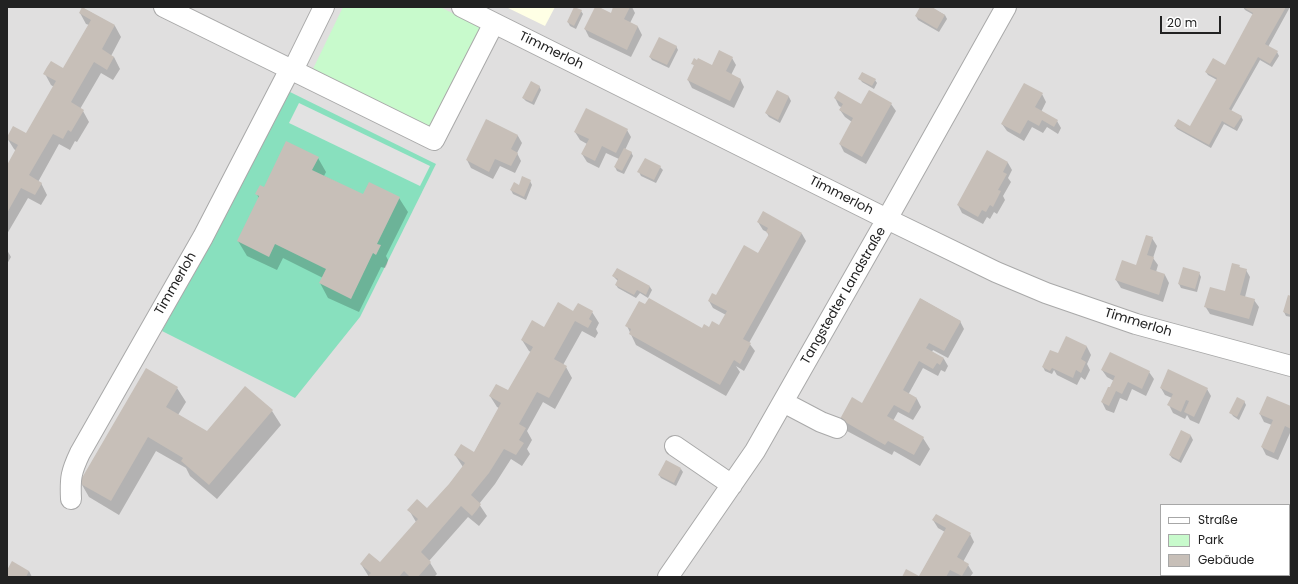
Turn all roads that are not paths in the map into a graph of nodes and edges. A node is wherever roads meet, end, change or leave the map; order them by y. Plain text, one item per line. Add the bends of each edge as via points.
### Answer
1 (164, 7) edge
2 (324, 7) edge
3 (462, 7) edge
4 (1006, 7) edge
5 (494, 23) junction
6 (292, 70) junction
7 (887, 219) junction
8 (1291, 366) edge
9 (783, 402) junction
10 (837, 428) dead end
11 (675, 446) dead end
12 (732, 485) junction
13 (71, 500) dead end
14 (668, 577) edge

1 - 6 street
2 - 6 street, Timmerloh
3 - 5 street, Timmerloh
4 - 7 street, Tangstedter Landstraße
5 - 6 street via 434,140
5 - 7 street, Timmerloh
6 - 13 street, Timmerloh via 203,237 80,453 72,472
7 - 8 street, Timmerloh via 996,272 1046,292 1136,324
7 - 9 street, Tangstedter Landstraße
9 - 10 street
9 - 12 street, Tangstedter Landstraße via 756,451
11 - 12 street
12 - 14 street, Tangstedter Landstraße

